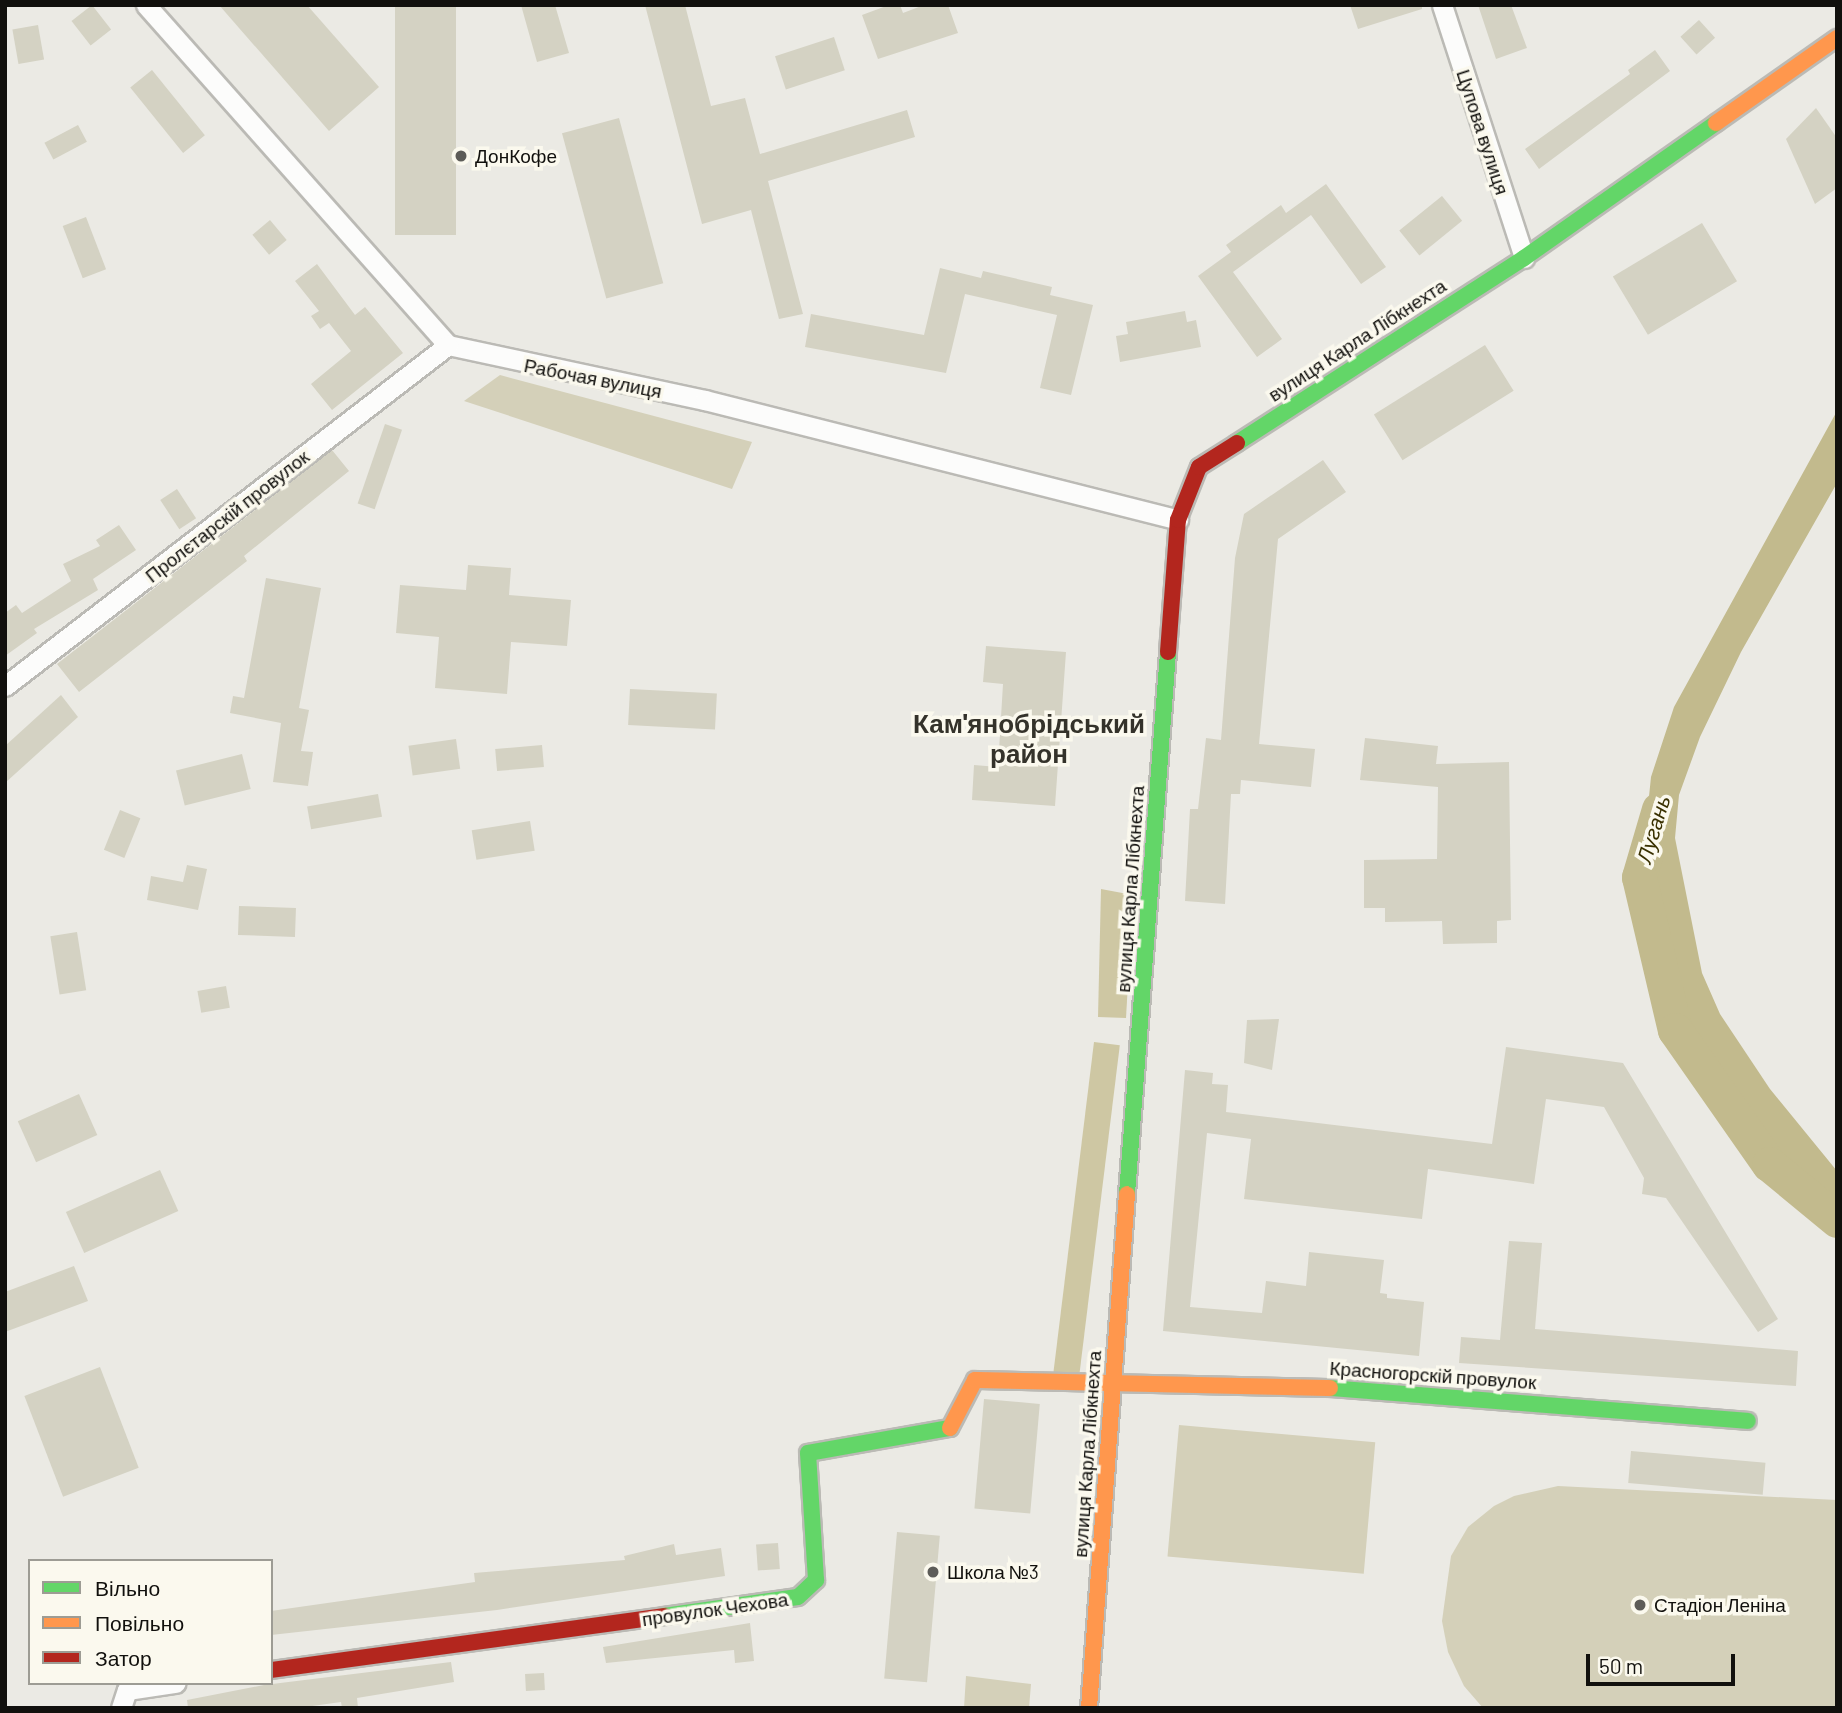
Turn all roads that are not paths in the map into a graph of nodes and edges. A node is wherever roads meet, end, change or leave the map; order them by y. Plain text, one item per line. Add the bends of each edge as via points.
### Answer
1 (146, 5) edge
2 (1442, 5) edge
3 (1837, 38) edge
4 (1524, 258) junction
5 (449, 345) junction
6 (1178, 520) junction
7 (5, 687) edge
8 (1114, 1381) junction
9 (1748, 1422) dead end
10 (273, 1670) edge
11 (161, 1685) edge
12 (121, 1708) edge
13 (1089, 1708) edge

1 - 5 street
2 - 4 street, Цупова вулиця
3 - 4 street, вулиця Карла Лібкнехта
4 - 6 street, вулиця Карла Лібкнехта via 1199,467
5 - 6 street, Рабочая вулиця via 705,400
5 - 7 street, Пролєтарскій провулок
6 - 8 street, вулиця Карла Лібкнехта
8 - 9 street, Красногорскій провулок via 1337,1388
8 - 10 street, провулок Чехова via 975,1380 950,1429 808,1453 816,1580 798,1597
8 - 13 street, вулиця Карла Лібкнехта
11 - 12 street via 127,1690

